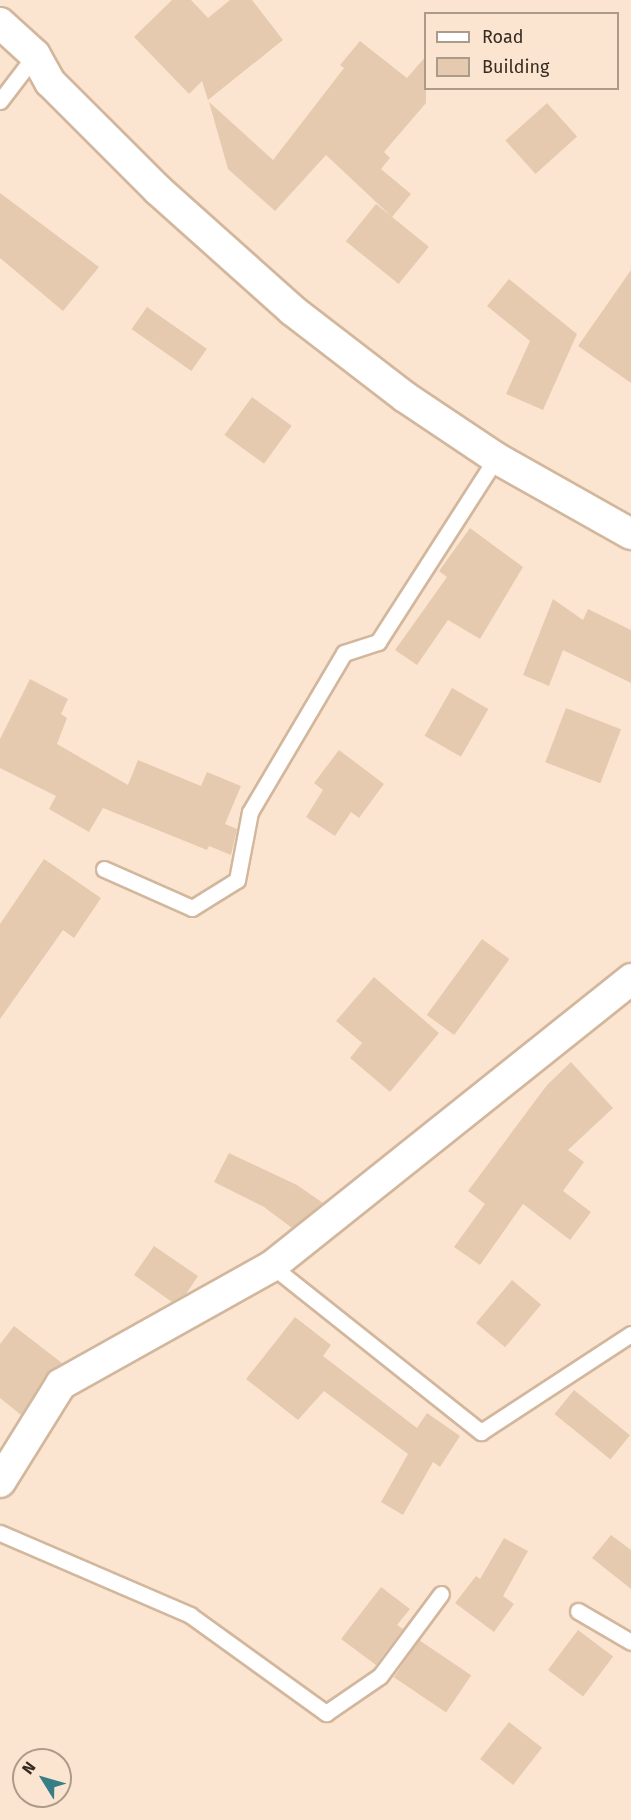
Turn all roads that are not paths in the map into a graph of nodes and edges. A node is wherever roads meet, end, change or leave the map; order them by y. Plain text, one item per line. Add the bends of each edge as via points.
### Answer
1 (0, 23) edge
2 (35, 55) junction
3 (0, 101) edge
4 (496, 458) junction
5 (631, 534) edge
6 (104, 869) dead end
7 (631, 979) edge
8 (272, 1266) junction
9 (631, 1334) edge
10 (0, 1482) edge
11 (0, 1533) edge
12 (441, 1594) dead end
13 (578, 1611) dead end
14 (631, 1642) edge

1 - 2 street
2 - 3 lane
2 - 4 street via 50,82 158,190 292,310 405,397
4 - 5 street
4 - 6 lane via 378,642 344,653 250,812 237,880 192,908
7 - 8 street
8 - 9 lane via 481,1432
8 - 10 street via 61,1384
11 - 12 lane via 190,1615 327,1713 380,1676
13 - 14 lane

